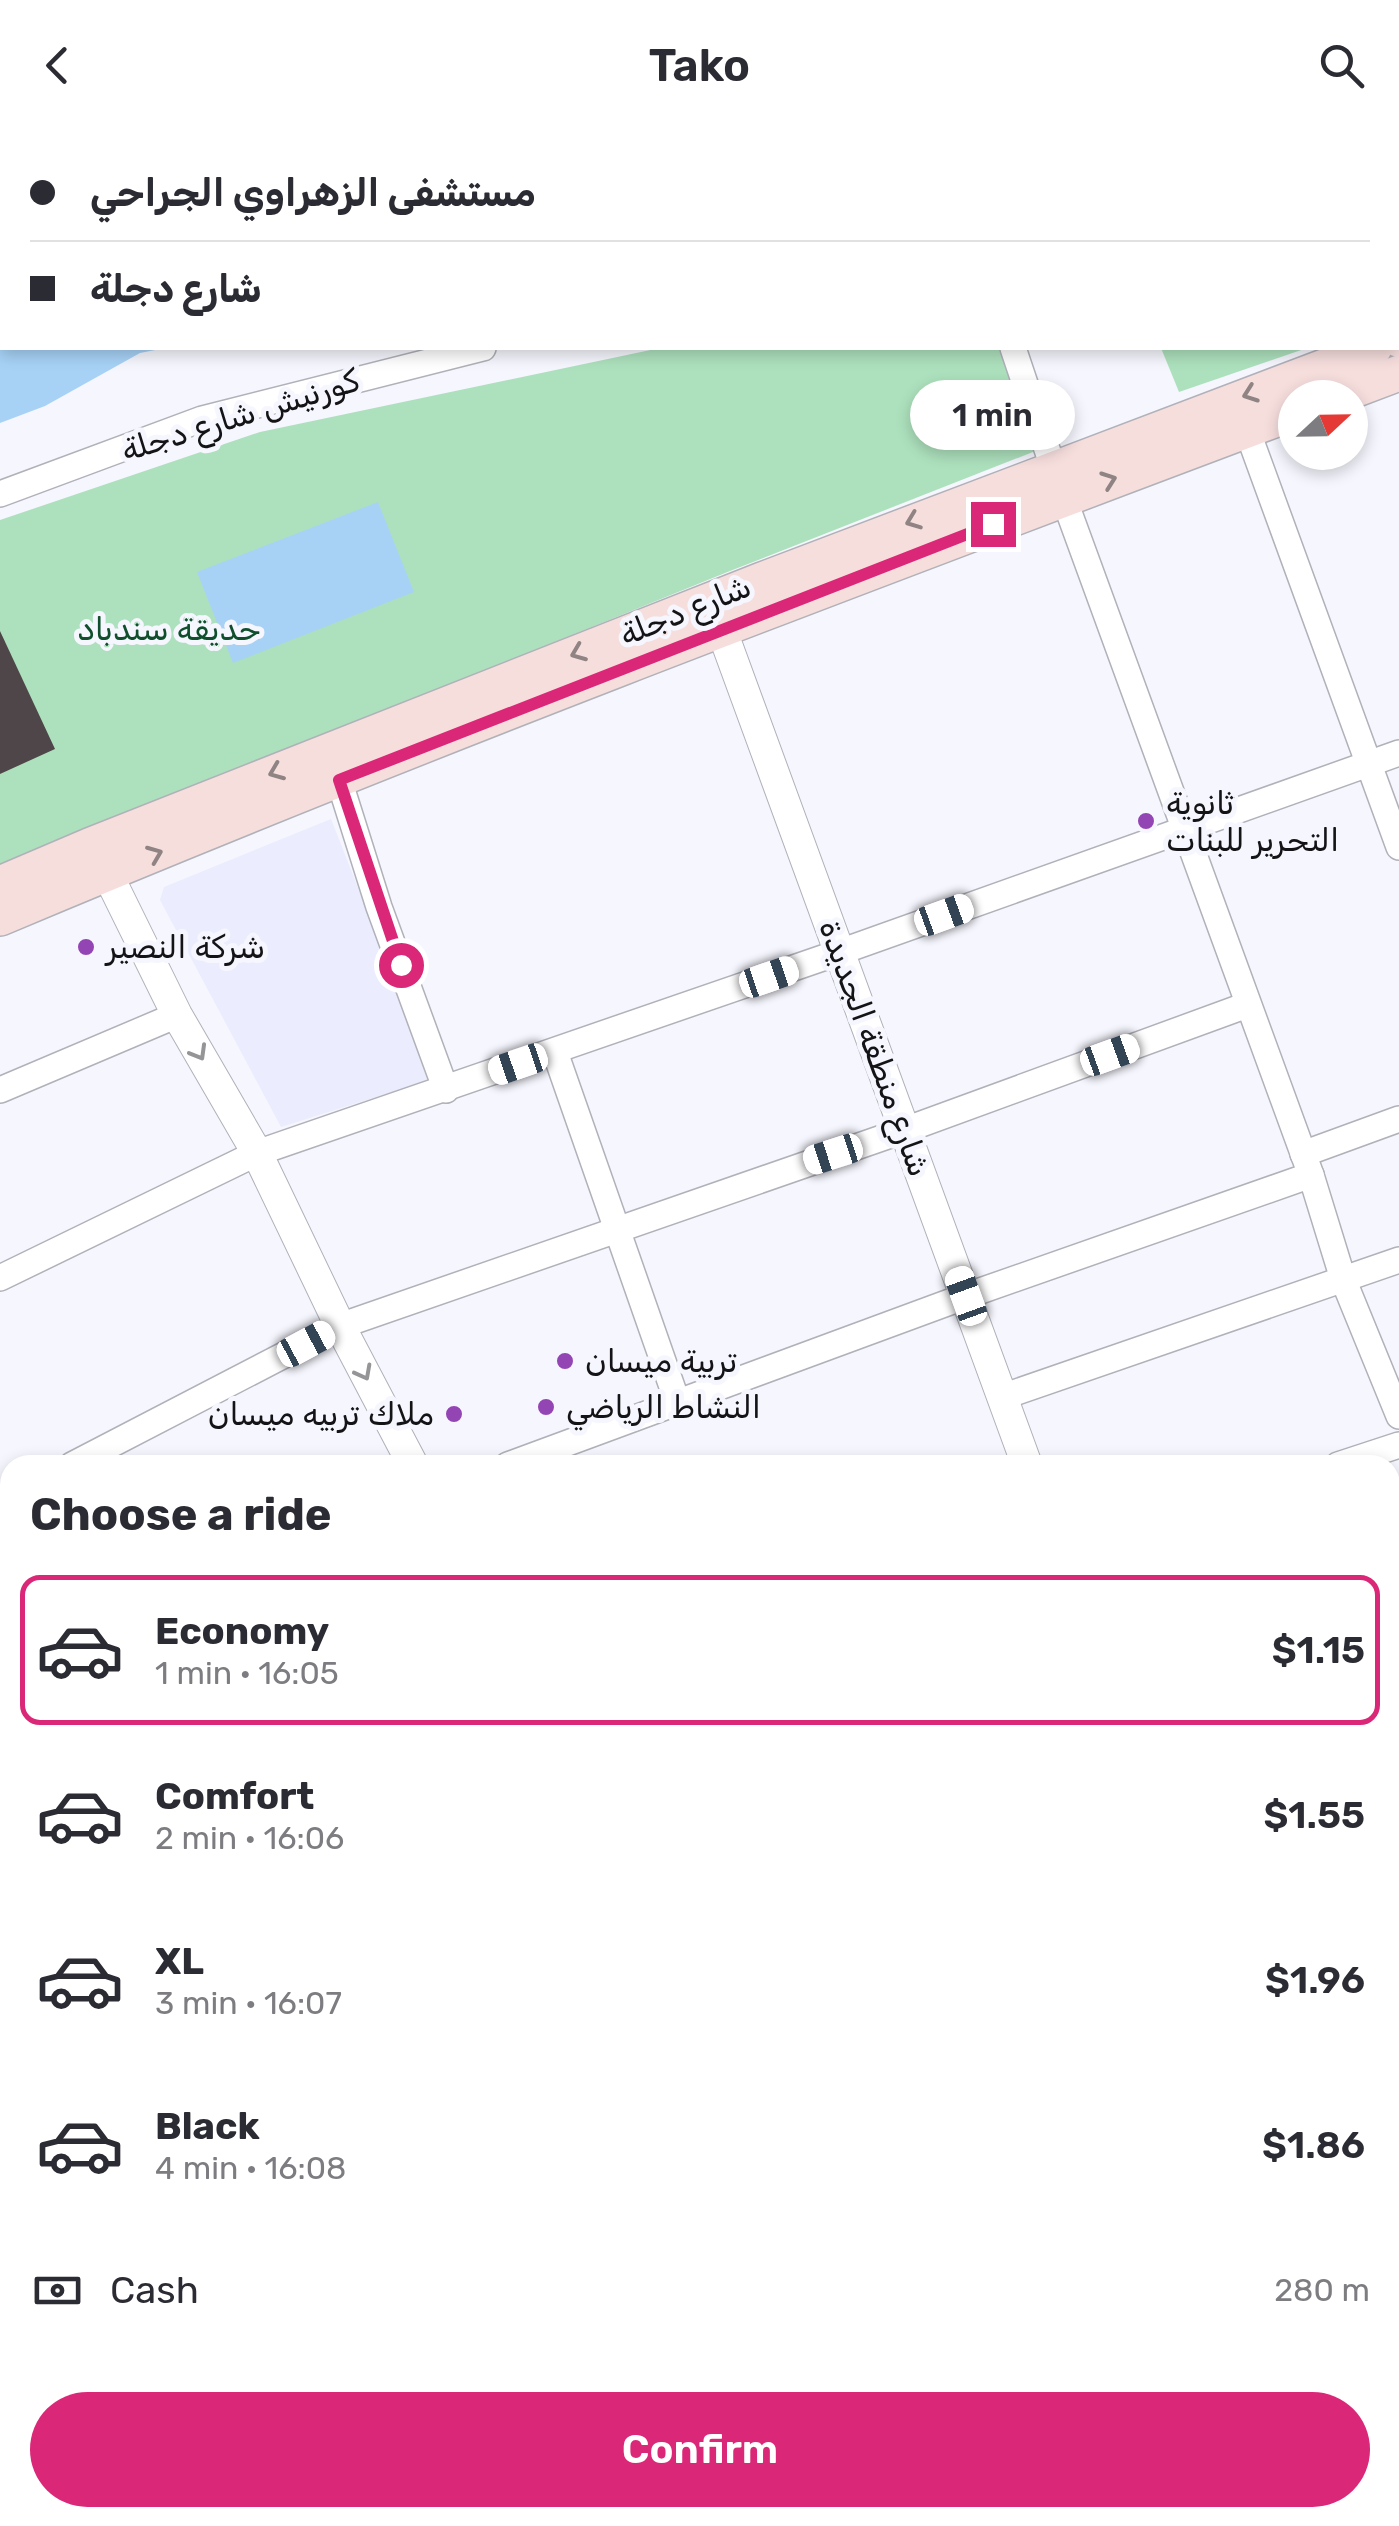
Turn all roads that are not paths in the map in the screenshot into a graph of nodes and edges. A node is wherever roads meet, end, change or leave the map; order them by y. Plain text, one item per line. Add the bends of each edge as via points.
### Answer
1 (475, 350) edge
2 (1013, 350) edge
3 (1369, 350) edge
4 (1399, 373) edge
5 (1368, 385) edge
6 (1278, 418) edge
7 (1247, 430) junction
8 (1058, 482) junction
9 (0, 494) edge
10 (722, 630) junction
11 (1399, 753) edge
12 (1370, 763) junction
13 (339, 780) junction
14 (1184, 830) junction
15 (1399, 847) edge
16 (98, 859) junction
17 (0, 884) edge
18 (0, 918) edge
19 (840, 952) junction
20 (1246, 1006) junction
21 (177, 1014) junction
22 (554, 1052) junction
23 (0, 1090) edge
24 (446, 1090) junction
25 (1399, 1120) edge
26 (905, 1130) junction
27 (257, 1154) junction
28 (1307, 1165) junction
29 (618, 1227) junction
30 (1399, 1260) edge
31 (0, 1278) edge
32 (1343, 1279) junction
33 (966, 1296) junction
34 (340, 1326) junction
35 (1002, 1397) junction
36 (678, 1401) junction
37 (1399, 1416) edge
38 (1399, 1445) edge
39 (91, 1455) edge
40 (408, 1455) edge
41 (535, 1455) edge
42 (1023, 1455) edge
43 (1368, 1455) edge

1 - 9 street, كورنيش شارع دجلة via 202,419
2 - 8 street
3 -> 8 main road, شارع دجلة
4 - 5 main road
6 - 7 main road, شارع دجلة
8 -> 7 main road, شارع دجلة
7 - 12 street
8 - 10 main road, شارع دجلة
8 - 14 street
8 -> 16 main road, شارع دجلة
10 - 13 main road, شارع دجلة
10 - 19 street, شارع منطقة الجديدة
11 - 12 street
12 - 14 street
12 - 15 street
16 -> 13 main road, شارع دجلة
13 - 24 street
14 - 19 street
14 - 20 street
16 - 17 main road, شارع دجلة
16 - 18 main road, شارع دجلة
16 - 21 street
19 - 22 street
19 - 26 street, شارع منطقة الجديدة
20 - 26 street
20 - 28 street
21 - 23 street
21 -> 27 street
22 - 24 street
22 - 29 street
24 - 27 street
25 - 28 street
26 - 29 street
26 - 33 street, شارع منطقة الجديدة
27 - 31 street
27 - 34 street
28 - 32 street
28 - 33 street
29 - 34 street
29 - 36 street
30 - 32 street
32 - 35 street
32 - 37 street
33 - 35 street, شارع منطقة الجديدة
33 - 36 street
34 - 39 street
34 -> 40 street
35 - 42 street, شارع منطقة الجديدة
36 - 41 street
38 - 43 street

